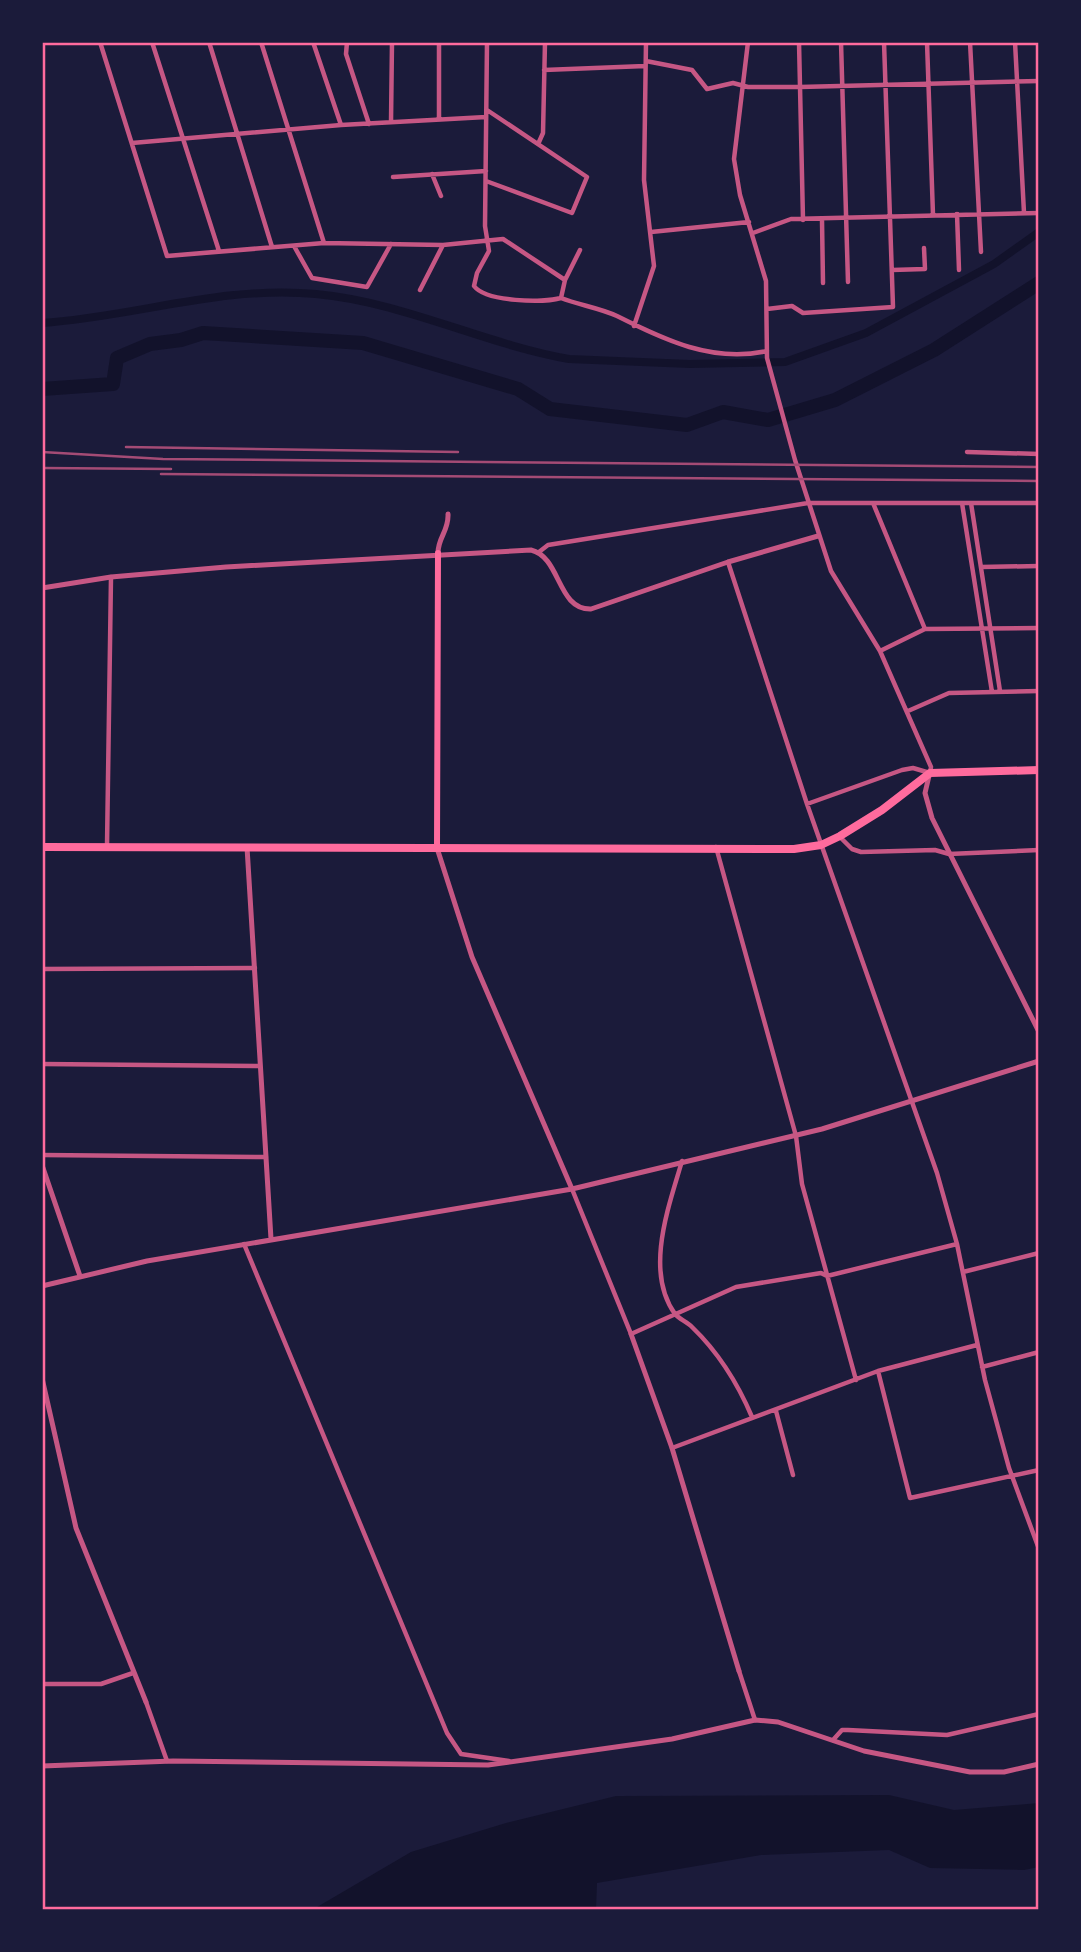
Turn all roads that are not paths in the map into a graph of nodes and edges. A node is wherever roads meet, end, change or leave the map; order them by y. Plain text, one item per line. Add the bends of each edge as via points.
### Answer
1 (100, 42) edge
2 (152, 42) edge
3 (209, 42) edge
4 (261, 42) edge
5 (313, 42) edge
6 (347, 42) edge
7 (392, 42) edge
8 (439, 42) edge
9 (487, 42) edge
10 (545, 42) edge
11 (646, 42) edge
12 (748, 42) edge
13 (799, 42) edge
14 (841, 42) edge
15 (884, 42) edge
16 (927, 42) edge
17 (970, 42) edge
18 (1015, 42) edge
19 (645, 64) junction
20 (544, 70) junction
21 (1039, 81) edge
22 (1018, 82) junction
23 (928, 84) junction
24 (971, 84) junction
25 (885, 85) junction
26 (741, 86) junction
27 (800, 87) junction
28 (842, 87) junction
29 (486, 114) junction
30 (439, 119) junction
31 (391, 122) junction
32 (369, 124) junction
33 (341, 125) junction
34 (289, 131) junction
35 (239, 135) junction
36 (183, 139) junction
37 (539, 142) junction
38 (132, 144) junction
39 (486, 171) junction
40 (432, 174) junction
41 (393, 177) dead end
42 (486, 181) junction
43 (441, 196) dead end
44 (1024, 213) junction
45 (1039, 213) edge
46 (957, 214) junction
47 (979, 214) junction
48 (891, 215) junction
49 (933, 215) junction
50 (846, 218) junction
51 (803, 220) junction
52 (822, 220) junction
53 (749, 222) junction
54 (651, 232) junction
55 (753, 233) junction
56 (324, 243) junction
57 (488, 243) junction
58 (391, 244) junction
59 (443, 245) junction
60 (294, 246) junction
61 (272, 247) junction
62 (924, 248) dead end
63 (580, 250) dead end
64 (219, 251) junction
65 (981, 252) dead end
66 (892, 270) junction
67 (959, 270) dead end
68 (565, 280) junction
69 (848, 282) dead end
70 (823, 283) dead end
71 (420, 290) dead end
72 (561, 298) junction
73 (766, 309) junction
74 (634, 326) junction
75 (767, 351) junction
76 (967, 452) dead end
77 (1039, 454) edge
78 (808, 503) junction
79 (873, 503) junction
80 (962, 503) junction
81 (971, 503) junction
82 (1039, 503) edge
83 (448, 514) dead end
84 (818, 536) junction
85 (539, 552) junction
86 (438, 554) junction
87 (728, 562) junction
88 (981, 566) junction
89 (1039, 566) edge
90 (111, 577) junction
91 (42, 588) edge
92 (1039, 628) edge
93 (925, 629) junction
94 (983, 629) junction
95 (990, 629) junction
96 (880, 651) junction
97 (1000, 691) junction
98 (1039, 691) edge
99 (992, 692) junction
100 (908, 711) junction
101 (1039, 770) edge
102 (930, 773) junction
103 (807, 804) junction
104 (840, 836) junction
105 (821, 845) junction
106 (107, 846) junction
107 (42, 847) edge
108 (247, 847) junction
109 (716, 847) junction
110 (437, 848) junction
111 (1039, 850) edge
112 (949, 854) junction
113 (256, 968) junction
114 (42, 969) edge
115 (1039, 1032) edge
116 (1039, 1061) edge
117 (42, 1064) edge
118 (260, 1066) junction
119 (913, 1101) junction
120 (796, 1136) junction
121 (42, 1155) edge
122 (265, 1157) junction
123 (682, 1161) junction
124 (42, 1165) edge
125 (572, 1189) junction
126 (271, 1239) junction
127 (244, 1244) junction
128 (957, 1244) junction
129 (1039, 1253) edge
130 (963, 1272) junction
131 (80, 1276) junction
132 (827, 1276) junction
133 (42, 1286) edge
134 (675, 1315) junction
135 (632, 1334) junction
136 (977, 1345) junction
137 (1039, 1352) edge
138 (982, 1367) junction
139 (878, 1371) junction
140 (42, 1378) edge
141 (856, 1380) junction
142 (776, 1411) junction
143 (752, 1417) junction
144 (672, 1448) junction
145 (1039, 1470) edge
146 (793, 1475) dead end
147 (1013, 1476) junction
148 (1037, 1537) edge
149 (1039, 1549) edge
150 (739, 1671) joint
151 (133, 1673) junction
152 (42, 1684) edge
153 (146, 1702) joint
154 (1039, 1714) edge
155 (755, 1720) junction
156 (833, 1740) junction
157 (167, 1761) junction
158 (513, 1762) junction
159 (1039, 1764) edge
160 (42, 1766) edge

1 - 38 street
2 - 36 street
3 - 35 street
4 - 34 street
5 - 33 street
6 - 32 street via 346,54
7 - 31 street
8 - 30 street
9 - 29 street
10 - 20 street
11 - 19 street
12 - 26 street
13 - 27 street
14 - 28 street
15 - 25 street
16 - 23 street
17 - 24 street
18 - 22 street
19 - 20 street
19 - 26 street via 692,70 707,89 733,83
19 - 54 street via 644,180
20 - 37 street
21 - 22 street
22 - 24 street
22 - 44 street
23 - 24 street
23 - 25 street
23 - 49 street
24 - 47 street
25 - 28 street
25 - 48 street
26 - 27 street
26 - 53 street via 734,159
27 - 28 street
27 - 51 street
28 - 50 street
29 - 30 street
29 - 37 street
29 - 39 street
30 - 31 street
31 - 32 street
32 - 33 street
33 - 34 street
34 - 35 street
34 - 56 street
35 - 36 street
35 - 61 street
36 - 38 street
36 - 64 street
37 - 42 street via 587,177 572,213
38 - 64 street via 167,256
39 - 40 street
39 - 42 street
40 - 41 street
40 - 43 street
42 - 57 street
44 - 45 street
44 - 47 street
46 - 47 street
46 - 49 street
46 - 67 street
47 - 65 street
48 - 49 street
48 - 50 street
48 - 66 street
50 - 52 street
50 - 69 street
51 - 52 street
51 - 55 street via 777,222
52 - 70 street
53 - 54 street
53 - 55 street
54 - 74 street via 654,266
55 - 73 street via 766,281
56 - 58 street
56 - 60 street
57 - 59 street
57 - 68 street via 503,239
57 - 72 street via 489,251 474,280 477,290 541,303
58 - 59 street
58 - 60 street via 367,287 312,278
59 - 71 street
60 - 61 street
61 - 64 street
62 - 66 street via 925,269
63 - 68 street
66 - 73 street via 893,307 803,313 792,306
68 - 72 street
72 - 74 street
73 - 75 street
74 - 75 street via 704,353
75 - 78 street
76 - 77 street
78 - 79 street
78 - 84 street
78 - 85 street via 548,545
79 - 80 street
79 - 93 street
80 - 81 street
80 - 94 street
81 - 82 street
81 - 88 street
83 - 86 street via 449,527 438,541
84 - 87 street
84 - 96 street via 837,584
85 - 86 street
85 - 87 street via 570,599 585,609
86 - 90 street
86 - 110 main road
87 - 103 street
88 - 89 street
88 - 95 street
90 - 91 street
90 - 106 street
92 - 95 street
93 - 94 street
93 - 96 street
94 - 95 street
94 - 99 street
95 - 97 street
96 - 100 street
97 - 98 street
97 - 99 street
99 - 100 street via 948,693
100 - 102 street via 930,762
101 - 102 highway
102 - 103 street via 902,770
102 - 104 highway
102 - 112 street via 925,793
103 - 105 street
104 - 105 highway
104 - 112 street via 862,852 935,850
105 - 109 highway
105 - 119 street
106 - 107 highway
106 - 108 highway
108 - 110 highway
108 - 113 street
109 - 110 highway
109 - 120 street
110 - 125 street via 472,957
111 - 112 street
112 - 115 street
113 - 114 street
113 - 118 street
116 - 119 street
117 - 118 street
118 - 122 street
119 - 120 street
119 - 128 street
120 - 123 street
120 - 132 street via 802,1184
121 - 122 street
122 - 126 street
123 - 125 street
123 - 134 street via 667,1206 661,1274
124 - 131 street
125 - 126 street
125 - 135 street
126 - 127 street
127 - 131 street
127 - 158 street via 447,1732 461,1754
128 - 130 street
128 - 132 street
129 - 130 street
130 - 136 street
131 - 133 street
132 - 134 street via 821,1273 736,1287
132 - 141 street
134 - 135 street
134 - 143 street via 692,1327 738,1385
135 - 144 street
136 - 138 street
136 - 139 street
137 - 138 street
138 - 147 street
139 - 141 street
139 - 147 street via 911,1497
140 - 151 street via 76,1528
141 - 142 street
142 - 143 street
142 - 146 street
143 - 144 street
144 - 150 street
145 - 147 street
147 - 148 street
148 - 149 street
150 - 155 street
151 - 152 street via 101,1684
151 - 153 street
153 - 157 street
154 - 156 street via 947,1735 842,1730
155 - 156 street via 778,1722
155 - 158 street via 672,1739
156 - 159 street via 875,1754 970,1772 1004,1772
157 - 158 street via 439,1766
157 - 160 street

